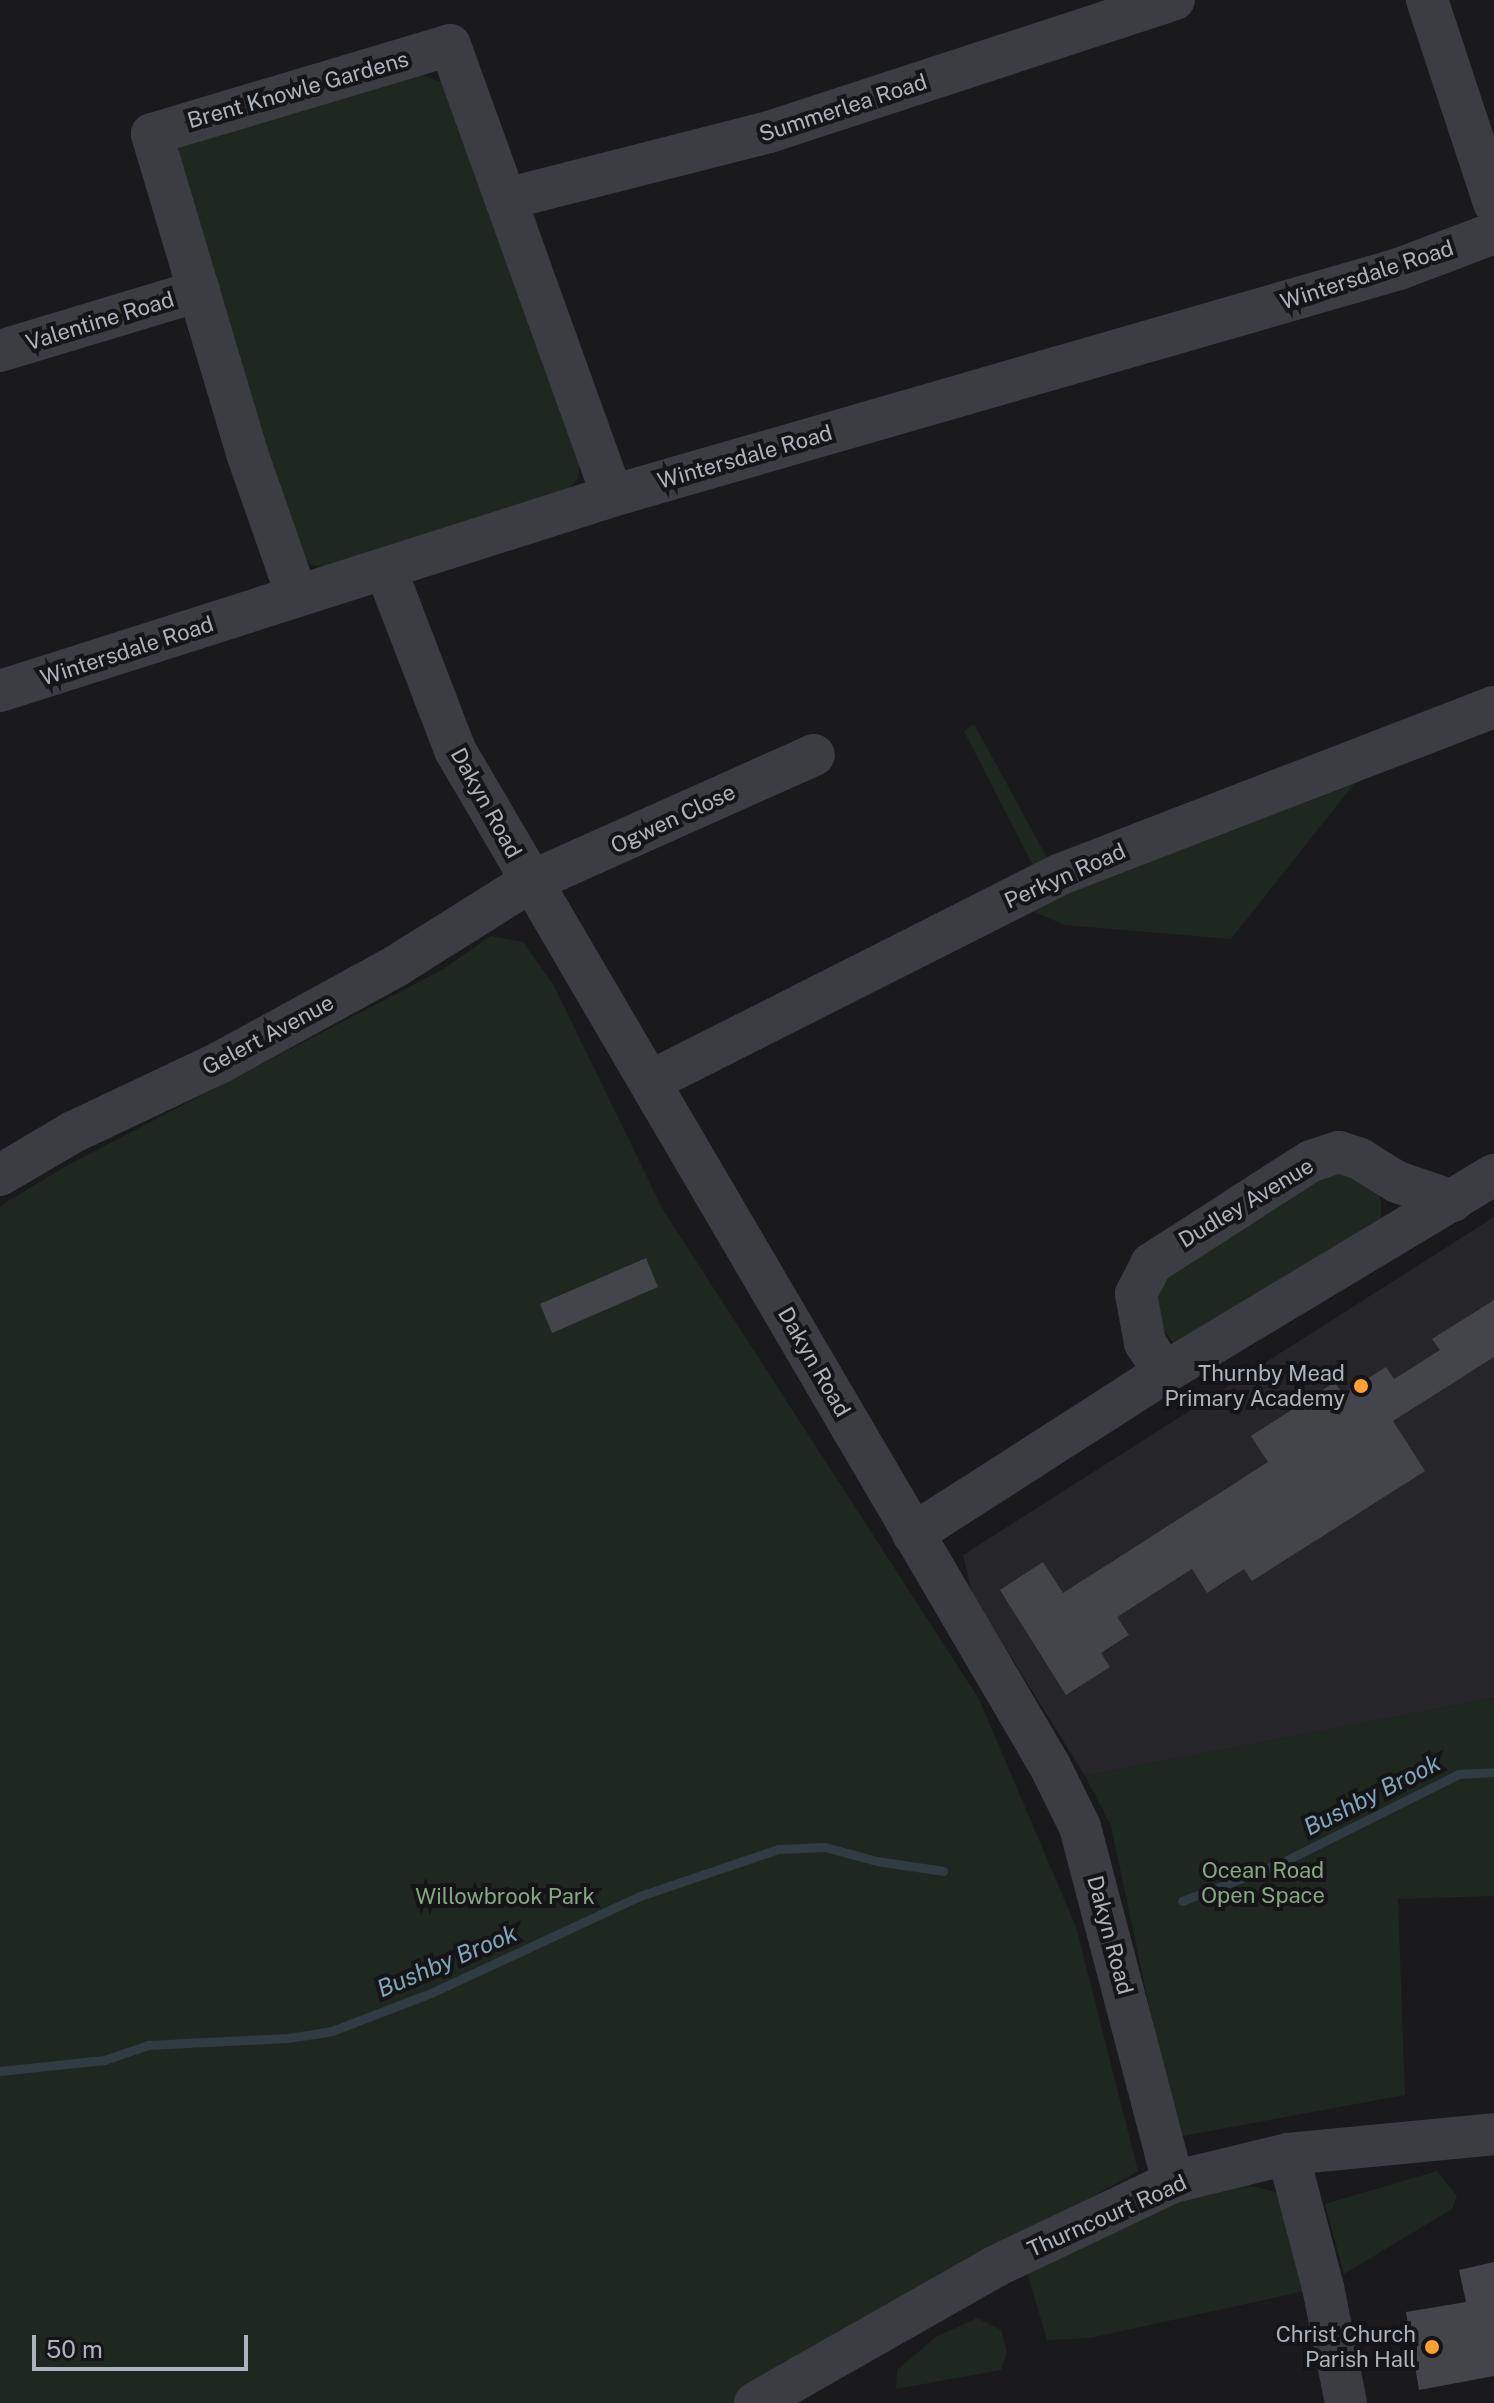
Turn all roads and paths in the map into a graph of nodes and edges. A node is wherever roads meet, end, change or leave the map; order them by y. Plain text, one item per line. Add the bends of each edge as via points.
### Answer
1 (1174, 0) edge
2 (1427, 0) edge
3 (506, 199) junction
4 (1494, 203) edge
5 (1494, 233) edge
6 (199, 291) junction
7 (0, 351) edge
8 (612, 496) junction
9 (386, 570) junction
10 (297, 596) junction
11 (0, 691) edge
12 (1494, 707) edge
13 (814, 755) dead end
14 (530, 882) junction
15 (651, 1081) junction
16 (0, 1175) edge
17 (1494, 1175) edge
18 (1453, 1201) junction
19 (1164, 1373) junction
20 (913, 1534) junction
21 (1494, 2134) edge
22 (1288, 2154) junction
23 (1173, 2182) junction
24 (755, 2403) edge
25 (1346, 2403) edge

1 - 3 street, Summerlea Road via 769,132
2 - 4 street
3 - 6 street, Brent Knowle Gardens via 450,45 152,134
3 - 8 street, Brent Knowle Gardens
5 - 8 street, Wintersdale Road via 1399,269
6 - 7 street, Valentine Road
6 - 10 street, Brent Knowle Gardens
8 - 9 street, Wintersdale Road
9 - 10 street, Wintersdale Road
9 - 14 street, Dakyn Road via 455,750
10 - 11 street, Wintersdale Road
12 - 15 street, Perkyn Road via 1057,876
13 - 14 street, Ogwen Close
14 - 15 street, Dakyn Road
14 - 16 street, Gelert Avenue via 396,966
15 - 20 street, Dakyn Road
17 - 18 street
18 - 19 street
18 - 19 street, Dudley Avenue via 1397,1182 1339,1152 1311,1161 1151,1264 1136,1294 1145,1343
19 - 20 street
20 - 23 street, Dakyn Road via 1050,1766 1080,1827
21 - 22 street, Thurncourt Road
22 - 23 street, Thurncourt Road
22 - 25 street
23 - 24 street, Thurncourt Road via 994,2267

